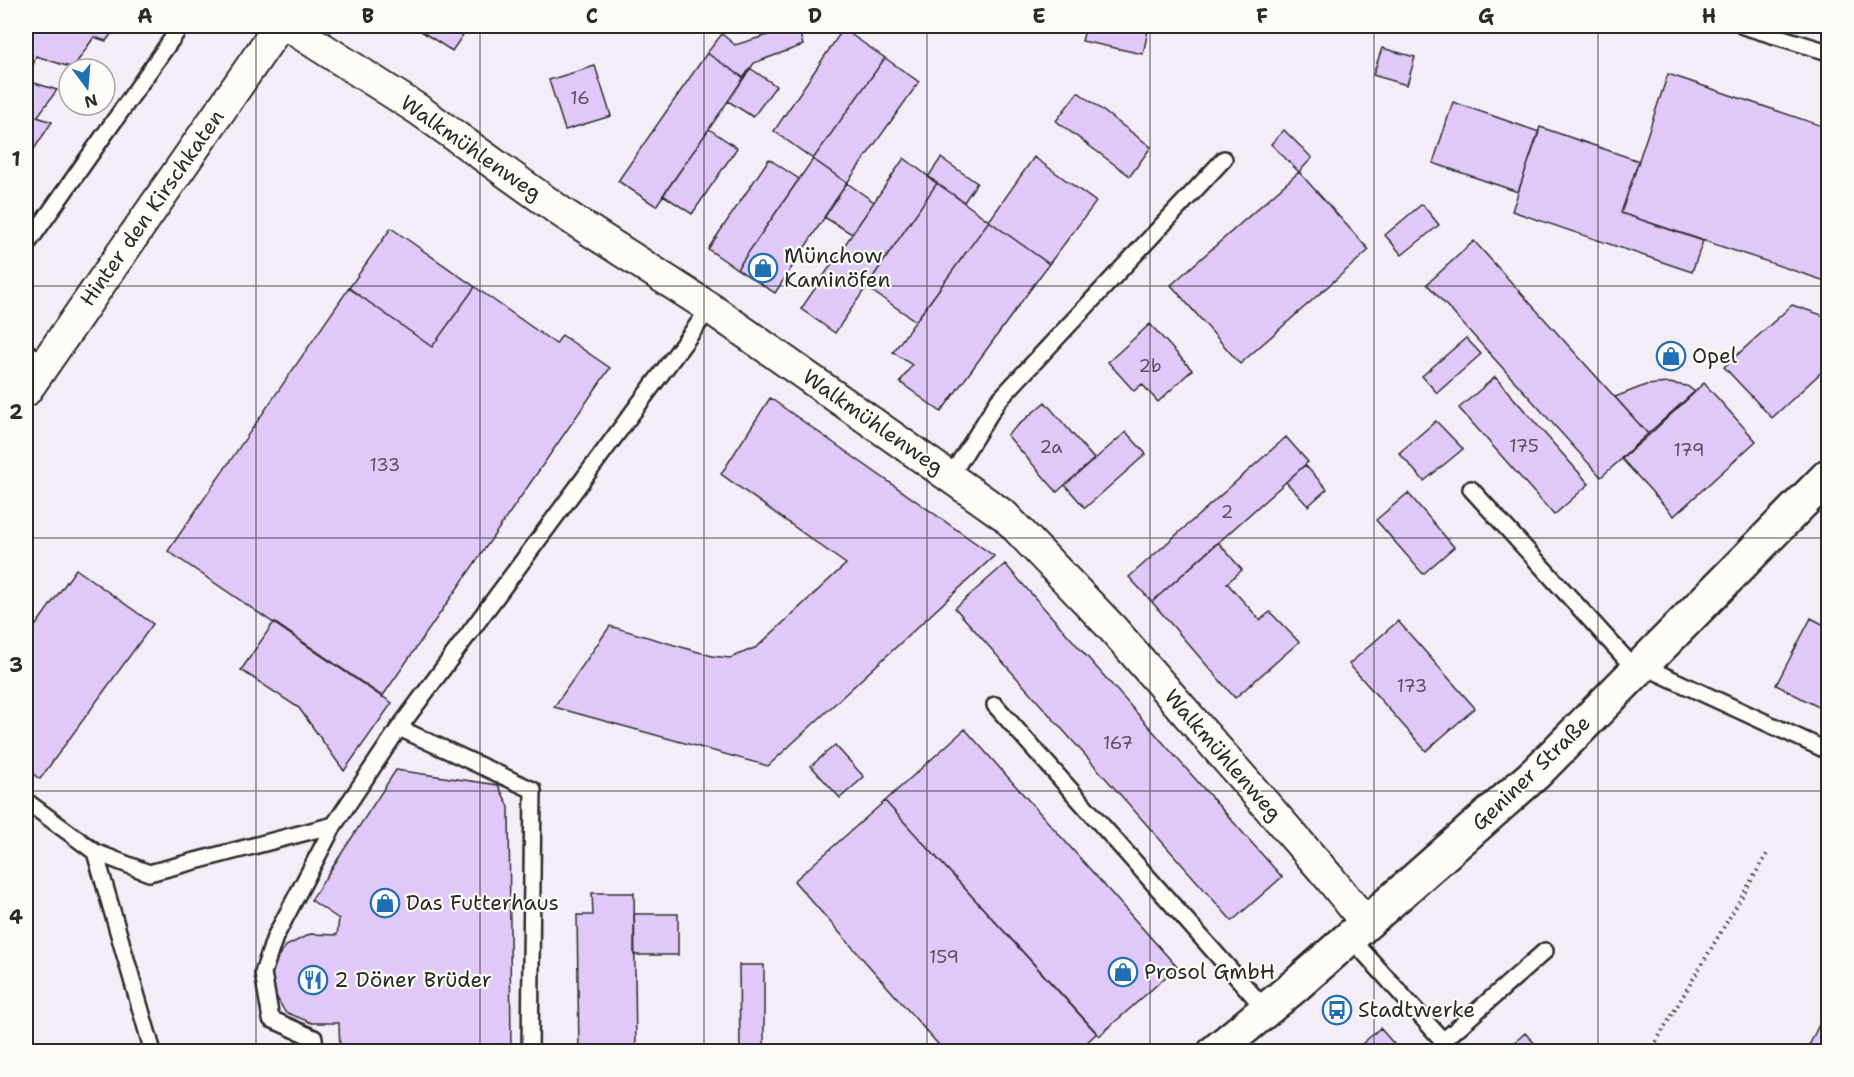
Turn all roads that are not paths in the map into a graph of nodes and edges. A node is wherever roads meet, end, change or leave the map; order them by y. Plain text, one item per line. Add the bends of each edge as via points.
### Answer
1 (181, 26) edge
2 (279, 26) edge
3 (288, 26) edge
4 (1743, 26) edge
5 (1828, 52) edge
6 (1224, 159) dead end
7 (26, 246) edge
8 (710, 308) junction
9 (35, 358) edge
10 (26, 391) edge
11 (1828, 476) edge
12 (951, 477) junction
13 (1471, 489) dead end
14 (1639, 667) junction
15 (995, 705) dead end
16 (399, 728) junction
17 (1828, 751) edge
18 (26, 801) edge
19 (334, 825) junction
20 (95, 852) junction
21 (1358, 930) junction
22 (1545, 951) dead end
23 (1266, 1010) junction
24 (1448, 1046) edge
25 (153, 1052) edge
26 (315, 1052) edge
27 (530, 1052) edge
28 (1215, 1052) edge

1 - 7 lane
2 - 9 street, Hinter den Kirschkaten
3 - 8 street, Walkmühlenweg
4 - 5 lane
6 - 12 lane via 998,401
8 - 12 street, Walkmühlenweg
8 - 16 lane
9 - 10 street, Hinter den Kirschkaten
11 - 14 main road, Geniner Straße
12 - 21 street, Walkmühlenweg via 1005,516 1113,629 1328,876
13 - 14 lane
14 - 17 lane
14 - 21 main road, Geniner Straße via 1536,773
15 - 23 lane
16 - 19 lane
16 - 27 lane via 533,789
18 - 20 lane
19 - 20 lane via 149,873
19 - 26 lane via 275,937 263,973 271,1019 314,1038
20 - 25 lane
21 - 23 main road, Geniner Straße
21 - 24 lane
22 - 24 lane
23 - 28 main road, Geniner Straße

